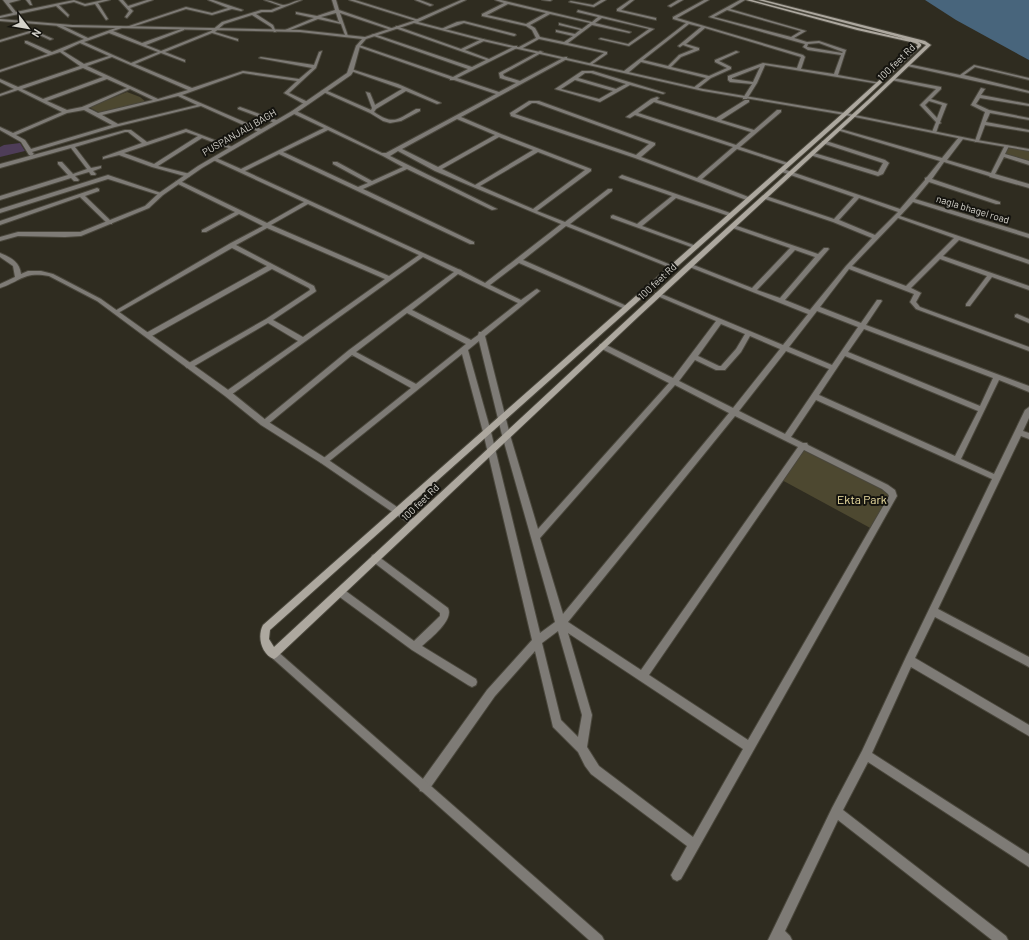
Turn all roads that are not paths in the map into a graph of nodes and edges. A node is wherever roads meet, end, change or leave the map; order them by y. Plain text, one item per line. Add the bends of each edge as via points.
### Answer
1 (18, 0) edge
2 (75, 0) edge
3 (108, 0) edge
4 (121, 0) edge
5 (151, 0) edge
6 (210, 0) edge
7 (266, 0) edge
8 (300, 0) edge
9 (334, 0) edge
10 (351, 0) edge
11 (367, 0) edge
12 (416, 0) edge
13 (464, 0) edge
14 (496, 0) edge
15 (544, 0) edge
16 (550, 0) edge
17 (574, 0) edge
18 (604, 0) edge
19 (632, 0) edge
20 (681, 0) edge
21 (707, 0) edge
22 (743, 0) edge
23 (748, 0) edge
24 (760, 0) edge
25 (6, 1) edge
26 (359, 2) junction
27 (96, 3) junction
28 (507, 3) junction
29 (57, 5) junction
30 (431, 5) dead end
31 (284, 6) junction
32 (670, 6) dead end
33 (128, 7) junction
34 (232, 8) junction
35 (558, 8) dead end
36 (727, 9) junction
37 (241, 10) dead end
38 (337, 11) junction
39 (578, 11) dead end
40 (549, 13) junction
41 (15, 14) junction
42 (253, 14) junction
43 (297, 14) dead end
44 (68, 16) dead end
45 (0, 17) edge
46 (601, 17) junction
47 (127, 18) dead end
48 (315, 18) junction
49 (106, 19) dead end
50 (654, 19) dead end
51 (0, 20) edge
52 (416, 21) junction
53 (341, 23) junction
54 (592, 23) junction
55 (688, 23) junction
56 (560, 24) dead end
57 (58, 25) junction
58 (527, 25) junction
59 (121, 27) junction
60 (128, 27) junction
61 (704, 27) junction
62 (394, 28) junction
63 (183, 29) junction
64 (443, 29) junction
65 (287, 30) junction
66 (583, 30) junction
67 (108, 31) junction
68 (214, 31) junction
69 (275, 31) junction
70 (557, 31) dead end
71 (629, 32) dead end
72 (347, 35) junction
73 (373, 35) junction
74 (514, 35) dead end
75 (576, 35) junction
76 (605, 36) dead end
77 (365, 38) junction
78 (538, 38) junction
79 (792, 38) junction
80 (1, 39) edge
81 (51, 39) dead end
82 (87, 39) junction
83 (601, 39) junction
84 (237, 40) dead end
85 (483, 40) junction
86 (26, 42) dead end
87 (80, 42) junction
88 (807, 42) junction
89 (565, 43) junction
90 (142, 45) junction
91 (358, 46) junction
92 (518, 48) junction
93 (589, 48) junction
94 (461, 50) junction
95 (61, 51) junction
96 (160, 52) junction
97 (321, 52) dead end
98 (541, 52) junction
99 (737, 52) dead end
100 (52, 54) junction
101 (843, 54) junction
102 (112, 56) junction
103 (261, 58) dead end
104 (566, 58) junction
105 (489, 60) junction
106 (184, 61) dead end
107 (640, 61) junction
108 (131, 64) junction
109 (591, 64) junction
110 (763, 64) junction
111 (908, 65) junction
112 (83, 66) junction
113 (315, 67) junction
114 (668, 68) junction
115 (472, 69) junction
116 (799, 69) junction
117 (352, 70) junction
118 (0, 71) edge
119 (626, 72) junction
120 (836, 75) junction
121 (961, 76) junction
122 (107, 77) junction
123 (709, 77) junction
124 (574, 78) junction
125 (452, 79) junction
126 (893, 79) junction
127 (1029, 79) edge
128 (0, 80) edge
129 (299, 80) junction
130 (520, 83) junction
131 (630, 83) junction
132 (755, 83) junction
133 (879, 83) junction
134 (130, 88) junction
135 (695, 88) junction
136 (18, 89) junction
137 (406, 89) junction
138 (192, 90) junction
139 (982, 90) dead end
140 (617, 91) junction
141 (323, 92) junction
142 (1029, 92) edge
143 (368, 93) dead end
144 (500, 94) junction
145 (0, 95) edge
146 (178, 95) junction
147 (979, 96) junction
148 (746, 99) junction
149 (928, 99) junction
150 (157, 100) junction
151 (653, 100) junction
152 (43, 101) junction
153 (306, 103) junction
154 (439, 104) dead end
155 (201, 105) junction
156 (1029, 106) edge
157 (84, 108) junction
158 (240, 108) dead end
159 (373, 110) junction
160 (418, 110) dead end
161 (780, 111) dead end
162 (988, 111) junction
163 (66, 112) junction
164 (294, 112) junction
165 (634, 113) junction
166 (845, 114) junction
167 (98, 115) junction
168 (853, 116) junction
169 (457, 117) junction
170 (628, 117) dead end
171 (1029, 119) edge
172 (718, 120) junction
173 (277, 122) junction
174 (939, 123) junction
175 (984, 123) junction
176 (116, 126) junction
177 (0, 128) edge
178 (329, 128) junction
179 (839, 129) junction
180 (262, 131) junction
181 (1029, 131) edge
182 (755, 132) junction
183 (934, 132) junction
184 (13, 135) junction
185 (500, 135) junction
186 (201, 136) junction
187 (961, 138) junction
188 (977, 141) junction
189 (824, 142) junction
190 (146, 144) junction
191 (72, 146) junction
192 (1007, 146) junction
193 (737, 147) junction
194 (233, 148) junction
195 (398, 149) junction
196 (537, 150) junction
197 (1029, 150) edge
198 (30, 151) junction
199 (279, 152) junction
200 (119, 153) junction
201 (812, 154) junction
202 (385, 155) junction
203 (1002, 155) junction
204 (33, 157) junction
205 (637, 157) junction
206 (105, 158) dead end
207 (214, 158) junction
208 (943, 161) junction
209 (335, 163) dead end
210 (1029, 163) edge
211 (60, 164) dead end
212 (788, 164) junction
213 (0, 166) edge
214 (154, 166) junction
215 (99, 167) dead end
216 (407, 167) junction
217 (89, 170) junction
218 (437, 170) junction
219 (781, 170) junction
220 (241, 171) junction
221 (790, 173) junction
222 (188, 175) junction
223 (72, 176) junction
224 (992, 176) junction
225 (622, 177) dead end
226 (97, 179) junction
227 (927, 179) junction
228 (698, 180) junction
229 (178, 182) junction
230 (372, 183) junction
231 (81, 184) junction
232 (1029, 186) edge
233 (475, 187) junction
234 (360, 189) junction
235 (97, 190) dead end
236 (610, 190) dead end
237 (89, 193) junction
238 (16, 194) junction
239 (161, 194) junction
240 (80, 196) junction
241 (675, 196) junction
242 (858, 196) junction
243 (764, 197) junction
244 (0, 198) edge
245 (749, 199) junction
246 (912, 200) junction
247 (308, 202) junction
248 (998, 203) dead end
249 (22, 204) junction
250 (494, 209) dead end
251 (0, 211) edge
252 (533, 211) junction
253 (901, 211) junction
254 (239, 212) junction
255 (731, 215) junction
256 (896, 216) junction
257 (613, 217) dead end
258 (835, 222) junction
259 (0, 223) edge
260 (110, 223) junction
261 (565, 224) junction
262 (266, 225) junction
263 (638, 226) junction
264 (732, 226) junction
265 (204, 231) dead end
266 (1029, 236) edge
267 (875, 237) junction
268 (958, 238) junction
269 (0, 239) edge
270 (472, 243) dead end
271 (231, 245) junction
272 (696, 247) junction
273 (794, 248) junction
274 (826, 249) dead end
275 (0, 255) edge
276 (423, 255) junction
277 (820, 257) junction
278 (940, 257) junction
279 (518, 260) junction
280 (1029, 262) edge
281 (689, 265) junction
282 (272, 266) junction
283 (673, 267) junction
284 (848, 267) junction
285 (459, 272) junction
286 (991, 275) junction
287 (18, 278) junction
288 (390, 279) junction
289 (486, 285) junction
290 (0, 286) edge
291 (906, 288) junction
292 (1029, 288) edge
293 (753, 290) junction
294 (537, 291) dead end
295 (657, 294) junction
296 (781, 301) junction
297 (522, 302) junction
298 (879, 302) dead end
299 (968, 305) dead end
300 (627, 308) junction
301 (407, 310) junction
302 (813, 310) junction
303 (116, 312) junction
304 (1017, 316) dead end
305 (268, 320) junction
306 (720, 321) junction
307 (1029, 321) edge
308 (862, 326) junction
309 (749, 332) junction
310 (481, 334) junction
311 (148, 336) junction
312 (302, 340) junction
313 (467, 345) junction
314 (602, 346) junction
315 (785, 347) junction
316 (1029, 349) edge
317 (352, 352) junction
318 (845, 353) junction
319 (694, 357) junction
320 (189, 366) junction
321 (832, 368) junction
322 (997, 376) junction
323 (674, 382) junction
324 (416, 387) junction
325 (1029, 389) edge
326 (228, 394) junction
327 (814, 396) junction
328 (982, 410) junction
329 (1029, 410) edge
330 (734, 412) junction
331 (502, 419) junction
332 (264, 423) junction
333 (487, 432) junction
334 (1019, 432) junction
335 (506, 435) junction
336 (1029, 436) edge
337 (787, 437) junction
338 (804, 445) junction
339 (490, 449) junction
340 (957, 460) junction
341 (324, 461) junction
342 (996, 478) junction
343 (398, 512) junction
344 (413, 522) junction
345 (536, 537) junction
346 (376, 558) junction
347 (340, 592) junction
348 (933, 611) junction
349 (561, 623) junction
350 (537, 641) junction
351 (414, 647) junction
352 (274, 654) junction
353 (909, 660) junction
354 (1029, 662) edge
355 (642, 677) junction
356 (472, 682) dead end
357 (1029, 731) edge
358 (749, 747) junction
359 (582, 748) junction
360 (866, 755) junction
361 (424, 787) junction
362 (836, 812) junction
363 (693, 844) junction
364 (1029, 861) edge
365 (676, 875) dead end
366 (779, 938) edge
367 (594, 939) edge
368 (1002, 940) edge

1 - 25 street
2 - 27 street via 85,5
2 - 29 street
3 - 27 street
4 - 33 street
5 - 33 street
6 - 34 street
7 - 31 street
8 - 31 street
9 - 38 street
10 - 26 street
11 - 26 street
12 - 30 street
13 - 52 street
14 - 28 street
15 - 16 street
17 - 18 street via 572,2 592,6
19 - 50 street via 618,10
20 - 32 street
21 - 55 street via 674,18
22 - 36 street
23 - 133 main road via 919,43 919,46
24 - 111 main road, 100 feet Rd via 928,44
25 - 41 street
26 - 52 street
27 - 49 street
28 - 40 street
28 - 58 street via 483,15
29 - 41 street
29 - 44 street
31 - 42 street
33 - 47 street via 131,12
34 - 37 street
34 - 60 street via 213,14 185,8
35 - 40 street
36 - 79 street via 804,30
36 - 79 street via 711,16
38 - 48 street
38 - 53 street
38 - 62 street
39 - 46 street
40 - 54 street
40 - 58 street
41 - 45 street
42 - 68 street via 223,23
42 - 69 street via 272,26
43 - 48 street
46 - 54 street
46 - 83 street via 652,29 629,45
48 - 53 street
48 - 65 street
51 - 57 street
52 - 62 street
52 - 64 street
53 - 72 street
54 - 66 street
54 - 71 street
55 - 61 street
55 - 107 street
56 - 66 street
57 - 59 street
57 - 82 street
58 - 78 street via 534,29
59 - 60 street
59 - 67 street
60 - 63 street
61 - 114 street via 681,45 698,49 680,56
61 - 116 street via 803,56
62 - 73 street
62 - 94 street
63 - 68 street
63 - 90 street
64 - 74 street via 464,22
64 - 85 street
65 - 69 street
65 - 72 street
66 - 75 street
67 - 82 street
67 - 90 street
68 - 69 street
68 - 84 street
68 - 96 street
70 - 75 street
72 - 77 street
73 - 77 street
73 - 115 street
75 - 89 street
76 - 83 street
77 - 91 street
78 - 89 street
78 - 92 street
79 - 88 street
80 - 81 street via 33,31
82 - 87 street
83 - 93 street
85 - 92 street
85 - 94 street
86 - 100 street
87 - 95 street
87 - 102 street
88 - 101 street via 819,42 845,51
88 - 101 street via 805,47 809,49
89 - 93 street
90 - 96 street
91 - 117 street
91 - 125 street
92 - 98 street
92 - 105 street
93 - 109 street via 606,53
94 - 105 street
95 - 100 street
95 - 112 street
96 - 106 street
96 - 108 street
97 - 113 street
98 - 104 street
98 - 130 street via 500,74
99 - 123 street via 716,61 730,68
100 - 118 street
101 - 120 street
102 - 108 street
102 - 112 street
103 - 113 street
104 - 109 street
104 - 130 street
105 - 115 street
107 - 114 street
107 - 119 street
108 - 138 street
109 - 119 street
110 - 116 street
110 - 132 street
110 - 132 street via 730,77 732,81
111 - 121 street
111 - 126 main road, 100 feet Rd
112 - 122 street
112 - 136 street
113 - 129 street
114 - 123 street
115 - 125 street
116 - 120 street
117 - 137 street
117 - 141 street, PUSPANJALI BAGH
119 - 135 street
120 - 133 street
121 - 127 street via 974,66
121 - 142 street
122 - 134 street
122 - 152 street
123 - 135 street
124 - 131 street via 584,72 591,72
124 - 140 street
124 - 140 street via 557,89 600,101
125 - 144 street
126 - 149 street via 939,88
126 - 168 main road, 100 feet Rd
128 - 136 street
129 - 138 street via 243,72
129 - 153 street via 286,92
130 - 144 street
131 - 140 street
131 - 151 street via 664,93
132 - 148 street
133 - 166 main road
134 - 150 street
134 - 157 street
135 - 148 street
136 - 145 street
136 - 152 street
137 - 154 street
137 - 159 street
138 - 146 street
139 - 147 street
141 - 153 street, PUSPANJALI BAGH
141 - 159 street
143 - 159 street
144 - 169 street
146 - 150 street
146 - 155 street
147 - 156 street
147 - 162 street via 973,105
148 - 166 street
148 - 172 street
149 - 174 street via 922,105
149 - 174 street via 945,104
150 - 167 street
151 - 165 street
151 - 172 street
152 - 163 street
153 - 164 street, PUSPANJALI BAGH
155 - 176 street
155 - 180 street
157 - 163 street
157 - 167 street
158 - 173 street
159 - 160 street via 380,118 392,123
161 - 182 street
162 - 171 street
162 - 175 street
163 - 184 street
164 - 173 street, PUSPANJALI BAGH
164 - 178 street
165 - 170 street
165 - 193 street
166 - 168 street
166 - 212 main road
167 - 176 street
168 - 179 main road, 100 feet Rd
168 - 183 street
169 - 185 street
169 - 195 street
172 - 182 street
173 - 180 street, PUSPANJALI BAGH
174 - 183 street
175 - 181 street
175 - 188 street
176 - 198 street
177 - 184 street
178 - 199 street
178 - 202 street
179 - 189 main road, 100 feet Rd
179 - 208 street
180 - 194 street, PUSPANJALI BAGH
182 - 193 street
183 - 187 street
184 - 198 street
185 - 196 street
185 - 218 street
186 - 190 street via 184,131
186 - 194 street
186 - 214 street
187 - 188 street
187 - 208 street
188 - 192 street
189 - 201 main road, 100 feet Rd
189 - 201 street via 886,164 878,174
190 - 191 street via 126,130
190 - 200 street
191 - 204 street
191 - 217 street
192 - 197 street
192 - 203 street
193 - 212 street
193 - 228 street
194 - 207 street, PUSPANJALI BAGH
195 - 202 street
195 - 218 street
196 - 233 street
196 - 252 street via 589,170
198 - 204 street
199 - 220 street
199 - 234 street
200 - 206 street
200 - 214 street
201 - 221 main road, 100 feet Rd
202 - 216 street
203 - 210 street
203 - 224 street
204 - 213 street
205 - 205 street via 514,116 512,113 531,102 537,102 653,144
205 - 228 street
207 - 220 street
207 - 222 street, PUSPANJALI BAGH
208 - 224 street
208 - 227 street
209 - 230 street
211 - 223 street
212 - 219 main road
214 - 222 street
215 - 217 street
216 - 230 street
216 - 250 street
217 - 223 street
217 - 226 street
218 - 233 street
219 - 221 street
219 - 245 main road
220 - 247 street
221 - 242 street
221 - 243 main road, 100 feet Rd
222 - 229 street, PUSPANJALI BAGH
223 - 231 street
223 - 238 street
224 - 232 street
225 - 241 street
226 - 231 street
226 - 239 street via 110,177
227 - 246 street
227 - 248 street
228 - 245 street
229 - 239 street, PUSPANJALI BAGH
229 - 254 street
230 - 234 street
231 - 237 street
231 - 249 street
233 - 252 street
234 - 270 street
235 - 237 street
236 - 261 street
237 - 240 street
238 - 244 street
238 - 249 street
239 - 260 street, PUSPANJALI BAGH via 147,207
240 - 259 street
240 - 260 street
241 - 255 street
241 - 263 street
242 - 253 street
242 - 258 street
243 - 258 street
243 - 264 main road, 100 feet Rd
245 - 255 main road
246 - 253 street
246 - 266 street, nagla bhagel road
247 - 262 street
247 - 276 street
249 - 251 street
252 - 261 street
253 - 256 street
254 - 262 street
254 - 265 street
255 - 272 main road
256 - 267 street
256 - 268 street
257 - 263 street
258 - 267 street
260 - 269 street, PUSPANJALI BAGH via 89,232 18,234
261 - 279 street
261 - 283 street
262 - 271 street
262 - 288 street
263 - 272 street
264 - 273 street
264 - 281 main road, 100 feet Rd
267 - 284 street
268 - 278 street
268 - 280 street
271 - 282 street
271 - 303 street
272 - 283 main road
273 - 277 street
273 - 293 street
274 - 277 street
275 - 287 street via 17,266
276 - 285 street
276 - 288 street
277 - 296 street
278 - 286 street
278 - 291 street
279 - 289 street
279 - 300 street
281 - 293 street
281 - 295 main road, 100 feet Rd
282 - 305 street via 313,289 308,295
282 - 311 street
283 - 300 main road
284 - 291 street
284 - 302 street
285 - 289 street
285 - 301 street
286 - 292 street
286 - 299 street
287 - 290 street
287 - 303 street via 32,272 50,275 93,296
288 - 312 street
289 - 297 street
291 - 316 street via 918,293 913,302 918,308
293 - 296 street
294 - 297 street
295 - 306 street
295 - 314 main road, 100 feet Rd
296 - 302 street
297 - 310 street
298 - 308 street
300 - 331 main road
301 - 313 street
301 - 317 street
302 - 308 street
302 - 315 street
303 - 311 street
304 - 307 street
305 - 312 street
305 - 320 street
306 - 309 street
306 - 319 street
308 - 318 street
308 - 322 street
309 - 315 street
309 - 319 street via 739,350 723,368
310 - 313 street
310 - 331 street
311 - 320 street
312 - 326 street
313 - 324 street
313 - 333 street
314 - 323 street
314 - 335 main road, 100 feet Rd
315 - 321 street
315 - 330 street
317 - 324 street
317 - 332 street
318 - 321 street
318 - 328 street
319 - 323 street
320 - 326 street
321 - 327 street
322 - 325 street
322 - 328 street
323 - 330 street
323 - 345 street
324 - 341 street
326 - 332 street
327 - 337 street
327 - 340 street
328 - 340 street
329 - 334 street
330 - 337 street
330 - 349 street
331 - 333 main road
331 - 335 street
332 - 341 street
333 - 339 street
333 - 343 main road
334 - 336 street
334 - 342 street
335 - 339 main road, 100 feet Rd
335 - 345 street
337 - 338 street
338 - 355 street
338 - 358 street via 885,487 893,496
339 - 344 main road, 100 feet Rd
339 - 350 street
340 - 342 street
341 - 343 street
342 - 348 street
343 - 344 street
343 - 352 main road via 266,628 264,642
344 - 346 main road, 100 feet Rd
345 - 349 street
346 - 347 main road, 100 feet Rd
346 - 351 street via 445,610 444,618
347 - 351 street
347 - 352 main road, 100 feet Rd
348 - 353 street
348 - 354 street
349 - 350 street
349 - 355 street
349 - 359 street via 587,715
350 - 359 street via 557,723
350 - 361 street via 491,693
351 - 356 street
352 - 361 street
353 - 357 street
353 - 360 street
355 - 358 street
358 - 363 street
359 - 363 street via 595,770
360 - 362 street
360 - 364 street
361 - 367 street
362 - 366 street
362 - 368 street
363 - 365 street

